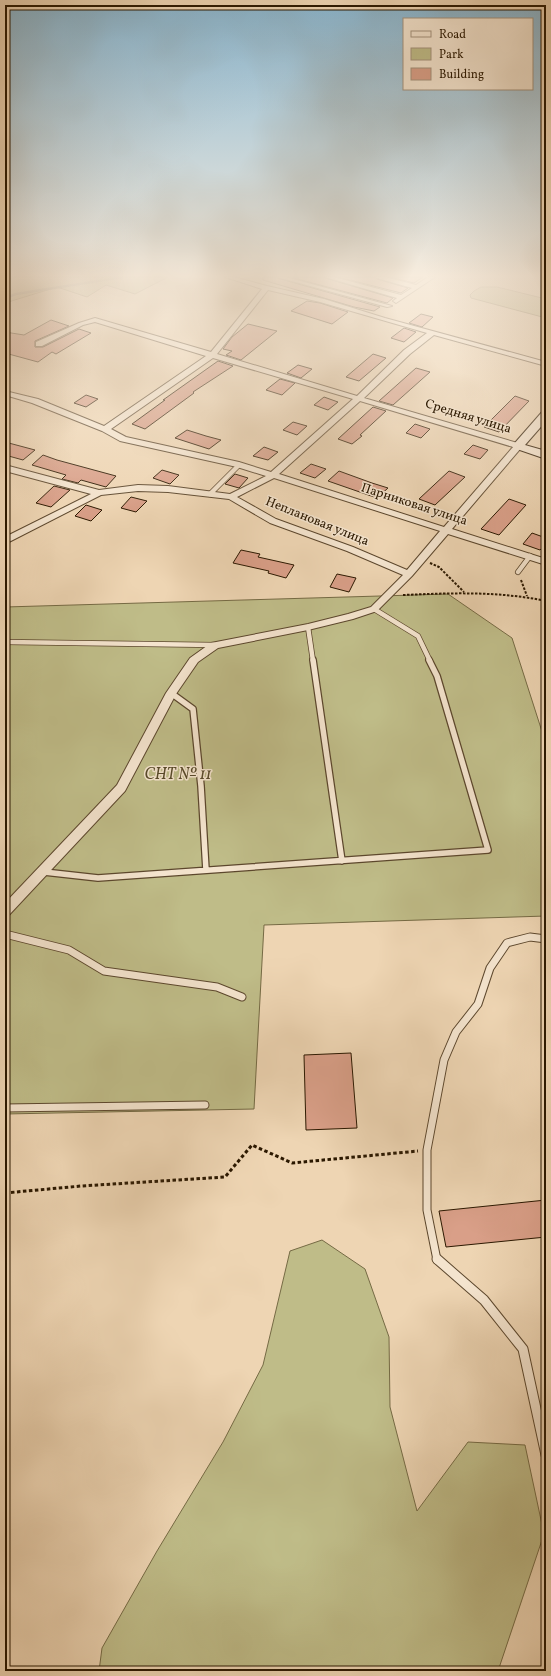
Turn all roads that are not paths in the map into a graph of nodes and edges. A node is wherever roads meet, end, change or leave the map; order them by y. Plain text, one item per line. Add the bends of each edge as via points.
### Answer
1 (212, 355) joint
2 (404, 355) edge
3 (514, 355) edge
4 (546, 364) edge
5 (5, 393) edge
6 (358, 399) junction
7 (546, 414) edge
8 (105, 429) junction
9 (518, 446) junction
10 (546, 455) edge
11 (239, 465) junction
12 (5, 468) edge
13 (273, 475) junction
14 (100, 493) junction
15 (210, 494) junction
16 (231, 498) junction
17 (446, 529) junction
18 (5, 541) edge
19 (530, 556) junction
20 (546, 562) edge
21 (518, 572) road end
22 (409, 574) junction
23 (374, 609) junction
24 (308, 627) junction
25 (5, 642) edge
26 (215, 645) junction
27 (171, 693) junction
28 (342, 861) junction
29 (206, 870) junction
30 (44, 872) junction
31 (5, 911) edge
32 (5, 934) edge
33 (546, 939) edge
34 (242, 997) dead end
35 (206, 1105) dead end
36 (5, 1108) edge
37 (546, 1455) edge

1 - 6 street, Средняя улица
1 - 8 street
2 - 6 street
3 - 4 street
5 - 8 street, Парниковая улица via 35,401
6 - 9 street, Средняя улица
6 - 13 street
7 - 9 main road
8 - 11 street, Парниковая улица via 123,439
9 - 10 main road, Средняя улица
9 - 17 street
11 - 13 street, Парниковая улица
11 - 15 lane
12 - 14 street, Неплановая улица
13 - 16 street
13 - 17 street, Парниковая улица
14 - 15 street, Неплановая улица via 138,488
14 - 18 street
15 - 16 street, Неплановая улица
16 - 22 street, Неплановая улица via 273,521
17 - 19 street, Парниковая улица
17 - 22 street
19 - 20 street, Парниковая улица
19 - 21 lane
22 - 23 street
23 - 24 street via 350,618
23 - 28 lane via 418,636 437,676 488,850
24 - 26 street
24 - 28 lane
25 - 26 lane
26 - 27 street via 194,660
27 - 29 lane via 193,709
27 - 30 street via 121,788
28 - 29 lane
29 - 30 lane via 98,878
30 - 31 street
32 - 34 lane via 69,950 104,971 217,987
33 - 37 lane via 530,937 508,943 490,968 478,1004 456,1032 444,1060 427,1150 427,1210 437,1261 484,1300 523,1348
35 - 36 lane

